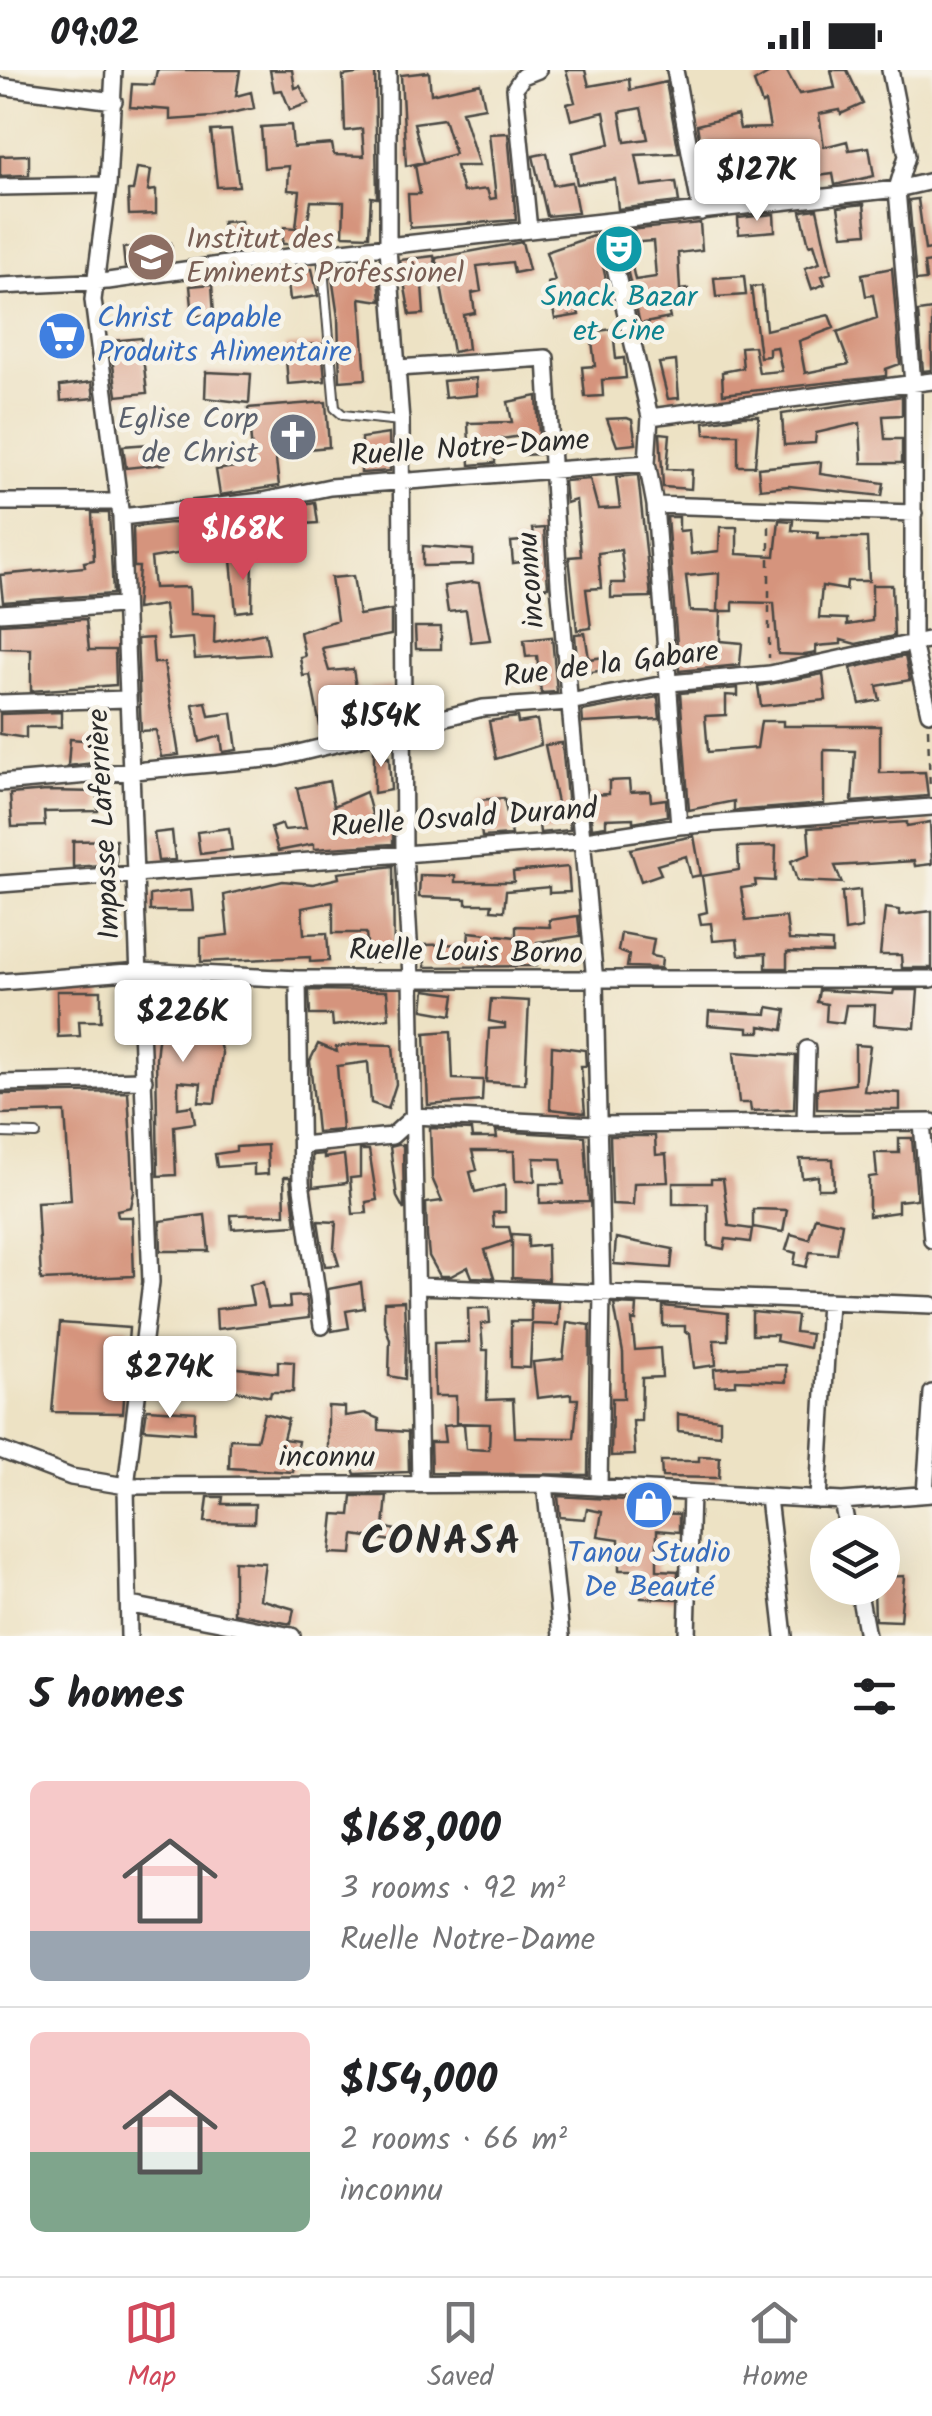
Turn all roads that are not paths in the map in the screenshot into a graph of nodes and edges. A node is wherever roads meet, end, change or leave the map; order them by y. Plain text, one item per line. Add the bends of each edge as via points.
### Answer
1 (114, 70) edge
2 (388, 70) edge
3 (538, 70) edge
4 (676, 70) edge
5 (890, 70) edge
6 (0, 86) edge
7 (114, 101) junction
8 (932, 181) edge
9 (108, 185) junction
10 (0, 186) edge
11 (897, 189) junction
12 (701, 212) junction
13 (605, 224) junction
14 (529, 230) junction
15 (388, 248) junction
16 (322, 256) junction
17 (96, 282) junction
18 (0, 286) edge
19 (398, 368) junction
20 (932, 381) edge
21 (913, 384) junction
22 (650, 417) junction
23 (400, 422) junction
24 (647, 463) junction
25 (554, 468) junction
26 (401, 482) junction
27 (0, 502) edge
28 (655, 505) junction
29 (120, 510) junction
30 (914, 513) junction
31 (121, 605) junction
32 (0, 614) edge
33 (932, 639) edge
34 (913, 643) junction
35 (670, 683) junction
36 (127, 699) junction
37 (0, 702) edge
38 (569, 702) junction
39 (929, 713) road end
40 (406, 727) junction
41 (129, 775) junction
42 (0, 783) edge
43 (932, 806) edge
44 (679, 826) junction
45 (579, 840) junction
46 (404, 851) junction
47 (132, 875) junction
48 (0, 884) edge
49 (140, 971) junction
50 (411, 977) junction
51 (932, 978) edge
52 (298, 979) junction
53 (0, 982) edge
54 (594, 982) junction
55 (806, 1049) dead end
56 (144, 1080) junction
57 (0, 1083) edge
58 (414, 1116) junction
59 (804, 1122) junction
60 (927, 1122) edge
61 (595, 1125) junction
62 (0, 1133) edge
63 (36, 1134) dead end
64 (301, 1146) junction
65 (932, 1240) edge
66 (418, 1286) junction
67 (602, 1291) junction
68 (830, 1301) junction
69 (932, 1306) edge
70 (322, 1326) dead end
71 (932, 1394) edge
72 (0, 1450) edge
73 (545, 1484) junction
74 (420, 1485) junction
75 (126, 1486) junction
76 (599, 1486) junction
77 (691, 1493) junction
78 (929, 1494) edge
79 (768, 1498) junction
80 (818, 1500) junction
81 (842, 1502) junction
82 (845, 1515) edge
83 (131, 1604) junction
84 (861, 1605) edge
85 (129, 1636) edge
86 (292, 1636) edge
87 (561, 1636) edge
88 (687, 1636) edge
89 (784, 1636) edge
90 (866, 1636) edge

1 - 7 street, Impasse Laferrière
2 - 15 street, inconnu
3 - 14 street via 515,88
4 - 12 street
5 - 11 street via 907,156
6 - 7 street
7 - 9 street, Impasse Laferrière
8 - 11 street
9 - 10 street
9 - 17 street, Impasse Laferrière
11 - 12 street
11 - 21 street
12 - 13 street
13 - 14 street
13 - 22 street
14 - 15 street
15 - 16 street
15 - 19 street, inconnu
16 - 17 street
16 - 23 lane via 335,408
17 - 18 street
17 - 29 street, Impasse Laferrière
19 - 23 street, inconnu
19 - 25 street, inconnu via 546,358
20 - 21 street
21 - 22 street
21 - 30 street
22 - 24 street
23 - 26 street, inconnu
24 - 25 street, Ruelle Notre-Dame
24 - 28 street
25 - 26 street, Ruelle Notre-Dame
25 - 38 street, inconnu
26 - 29 street, Ruelle Notre-Dame
26 - 40 street, inconnu
27 - 29 street, Ruelle Notre-Dame
28 - 30 street
28 - 35 street
29 - 31 street, Impasse Laferrière
30 - 34 street
31 - 32 street
31 - 36 street, Impasse Laferrière
33 - 34 street, Rue de la Gabare
34 - 35 street, Rue de la Gabare via 770,674
34 - 39 street
35 - 38 street, Rue de la Gabare
35 - 44 street
36 - 37 street
36 - 41 street, Impasse Laferrière
38 - 40 street, Rue de la Gabare via 483,708
38 - 45 street, inconnu
40 - 41 street, Rue de la Gabare via 278,758
40 - 46 street, inconnu
41 - 42 street, Rue de la Gabare
41 - 47 street, Impasse Laferrière
43 - 44 street, Ruelle Osvald Durand
44 - 45 street, Ruelle Osvald Durand
45 - 46 street, Ruelle Osvald Durand
45 - 54 street, inconnu
46 - 47 street, Ruelle Osvald Durand
46 - 50 street, inconnu
47 - 48 street, Ruelle Osvald Durand
47 - 49 street, Impasse Laferrière
49 - 52 street, Ruelle Louis Borno
49 - 53 street, Ruelle Louis Borno
49 - 56 street, Impasse Laferrière
50 - 52 street, Ruelle Louis Borno
50 - 54 street, Ruelle Louis Borno
50 - 58 street, inconnu
51 - 54 street, Ruelle Louis Borno
52 - 64 street
54 - 61 street, inconnu
55 - 59 street
56 - 57 street
56 - 75 street, Impasse Laferrière via 151,1282
58 - 61 street
58 - 64 street via 392,1136
58 - 66 street, inconnu
59 - 60 street
59 - 61 street
60 - 65 street
61 - 67 street, inconnu
62 - 63 lane
64 - 70 street
66 - 67 street
66 - 74 street, inconnu
67 - 68 street
67 - 76 street, inconnu
68 - 69 street
68 - 80 street
71 - 78 street, inconnu
72 - 75 street, inconnu via 71,1478
73 - 74 street, inconnu
73 - 76 street, inconnu
73 - 87 street
74 - 75 street, inconnu
75 - 83 street, Impasse Laferrière
76 - 77 street, inconnu
77 - 79 street, inconnu
77 - 88 street
78 - 81 street, inconnu
79 - 80 street, inconnu
79 - 89 street
80 - 81 street, inconnu
81 - 82 street
83 - 85 street, Impasse Laferrière
83 - 86 street
84 - 90 street

